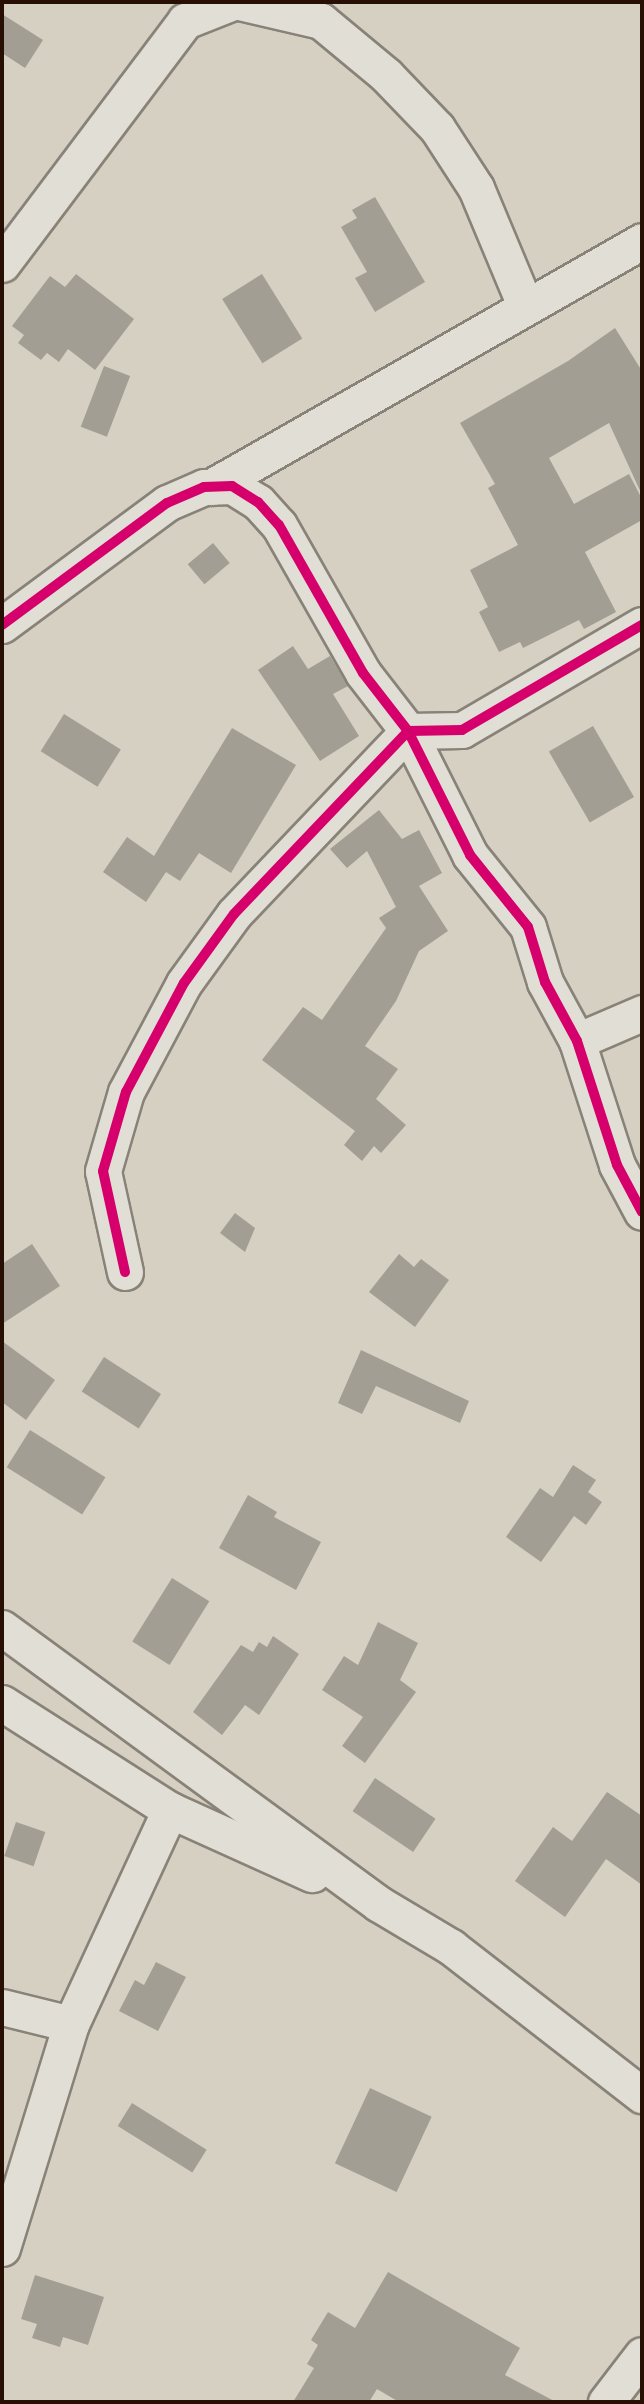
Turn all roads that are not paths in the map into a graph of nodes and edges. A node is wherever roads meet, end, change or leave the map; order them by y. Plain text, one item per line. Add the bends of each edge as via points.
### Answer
1 (233, 2) edge
2 (239, 2) edge
3 (642, 241) edge
4 (2, 264) edge
5 (525, 305) junction
6 (211, 487) junction
7 (2, 625) edge
8 (642, 625) edge
9 (408, 731) junction
10 (642, 1013) edge
11 (577, 1041) junction
12 (642, 1212) edge
13 (125, 1272) dead end
14 (2, 1628) edge
15 (2, 1703) edge
16 (170, 1811) junction
17 (379, 1904) junction
18 (2, 2007) edge
19 (71, 2024) junction
20 (642, 2095) edge
21 (2, 2248) edge
22 (642, 2356) edge
23 (606, 2402) edge

1 - 4 street via 185,21
2 - 5 street via 321,21 386,75 428,119 476,188
3 - 5 street
5 - 6 street
6 - 7 street via 167,503
6 - 9 street via 232,486 258,502 279,525 363,673
8 - 9 street via 462,730
9 - 11 street via 470,855 528,927 545,982
9 - 13 street via 234,914 184,983 126,1092 103,1171
10 - 11 street
11 - 12 street via 617,1165
14 - 17 street
15 - 16 street
16 - 17 street
16 - 19 street
17 - 20 street via 451,1947
18 - 19 street
19 - 21 street
22 - 23 street

